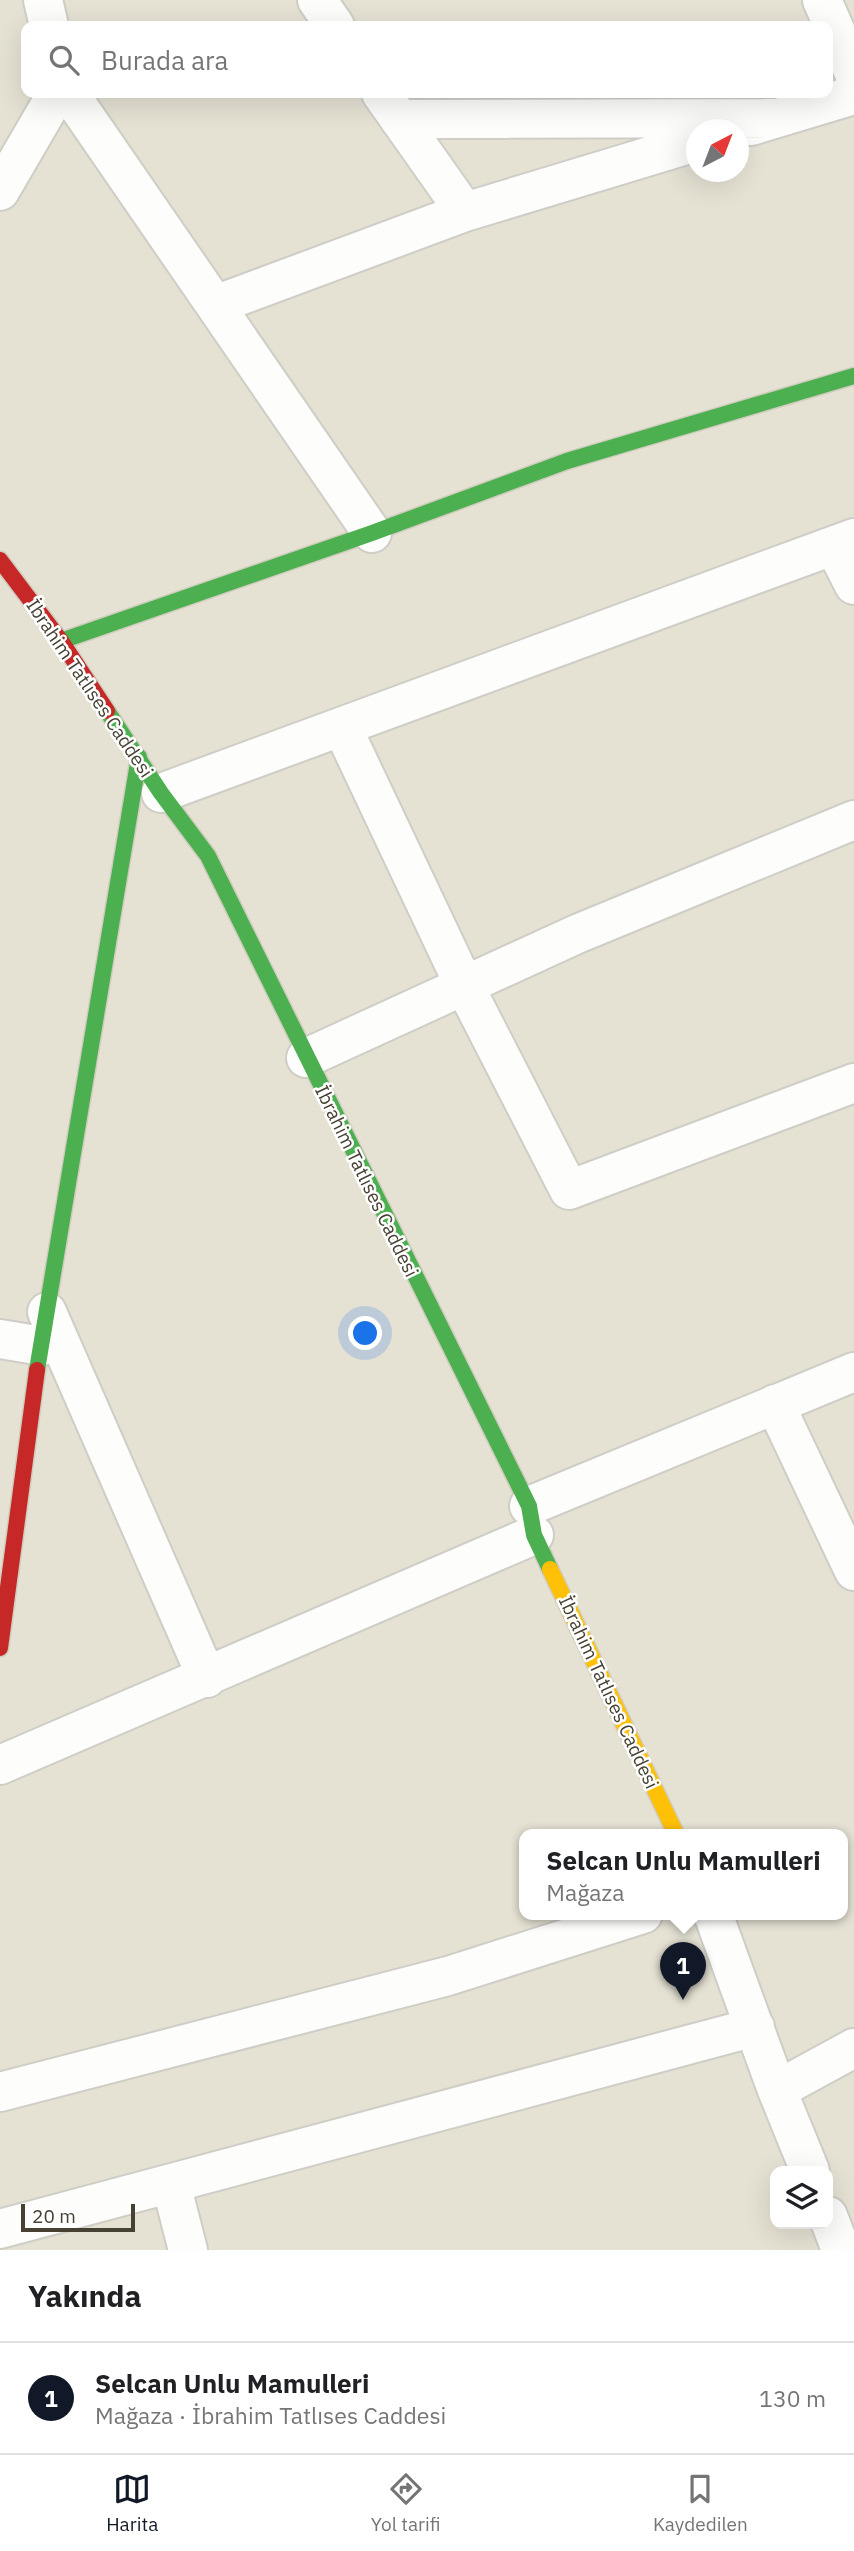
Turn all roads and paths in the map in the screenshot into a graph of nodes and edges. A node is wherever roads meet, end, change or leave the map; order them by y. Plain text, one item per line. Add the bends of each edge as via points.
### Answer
1 (43, 0) edge
2 (317, 0) edge
3 (822, 0) edge
4 (49, 21) edge
5 (332, 21) edge
6 (831, 21) edge
7 (833, 25) edge
8 (854, 73) edge
9 (854, 95) edge
10 (54, 98) edge
11 (72, 98) edge
12 (390, 106) edge
13 (776, 118) junction
14 (749, 127) edge
15 (686, 145) edge
16 (0, 191) edge
17 (465, 212) junction
18 (215, 305) junction
19 (854, 376) edge
20 (372, 533) junction
21 (844, 542) edge
22 (0, 560) edge
23 (854, 584) edge
24 (61, 641) junction
25 (342, 727) junction
26 (139, 757) junction
27 (161, 793) junction
28 (854, 820) edge
29 (465, 986) junction
30 (306, 1058) junction
31 (854, 1083) edge
32 (45, 1329) junction
33 (0, 1339) edge
34 (854, 1372) edge
35 (775, 1404) junction
36 (532, 1520) junction
37 (854, 1571) edge
38 (0, 1648) edge
39 (207, 1678) junction
40 (0, 1765) edge
41 (674, 1829) edge
42 (624, 1920) edge
43 (715, 1920) edge
44 (755, 2027) junction
45 (854, 2048) edge
46 (777, 2090) junction
47 (0, 2092) edge
48 (808, 2166) edge
49 (171, 2184) junction
50 (833, 2229) edge
51 (0, 2230) edge
52 (188, 2250) edge
53 (841, 2250) edge

1 - 4 street
2 - 5 street
3 - 6 street
7 - 8 street
9 - 13 street
10 - 16 street
11 - 18 street
12 - 13 street
12 - 17 street
13 - 14 street
15 - 17 street
17 - 18 street
18 - 20 street
19 - 20 street via 567,461
20 - 24 street
21 - 23 street
21 - 25 street
22 - 24 street, İbrahim Tatlıses Caddesi
24 - 26 street, İbrahim Tatlıses Caddesi
25 - 27 street
25 - 29 street
26 - 27 street, İbrahim Tatlıses Caddesi
26 - 32 street
27 - 30 street, İbrahim Tatlıses Caddesi via 208,856
28 - 29 street via 577,934
29 - 30 street
29 - 31 street via 569,1190
30 - 36 street, İbrahim Tatlıses Caddesi
32 - 33 street
32 - 38 street
32 - 39 street
34 - 35 street
35 - 36 street
35 - 37 street
36 - 39 street
36 - 41 street, İbrahim Tatlıses Caddesi
39 - 40 street
42 - 47 street via 448,1976
43 - 44 street
44 - 46 street
44 - 49 street
45 - 46 street
46 - 48 street
49 - 51 street
49 - 52 street
50 - 53 street

